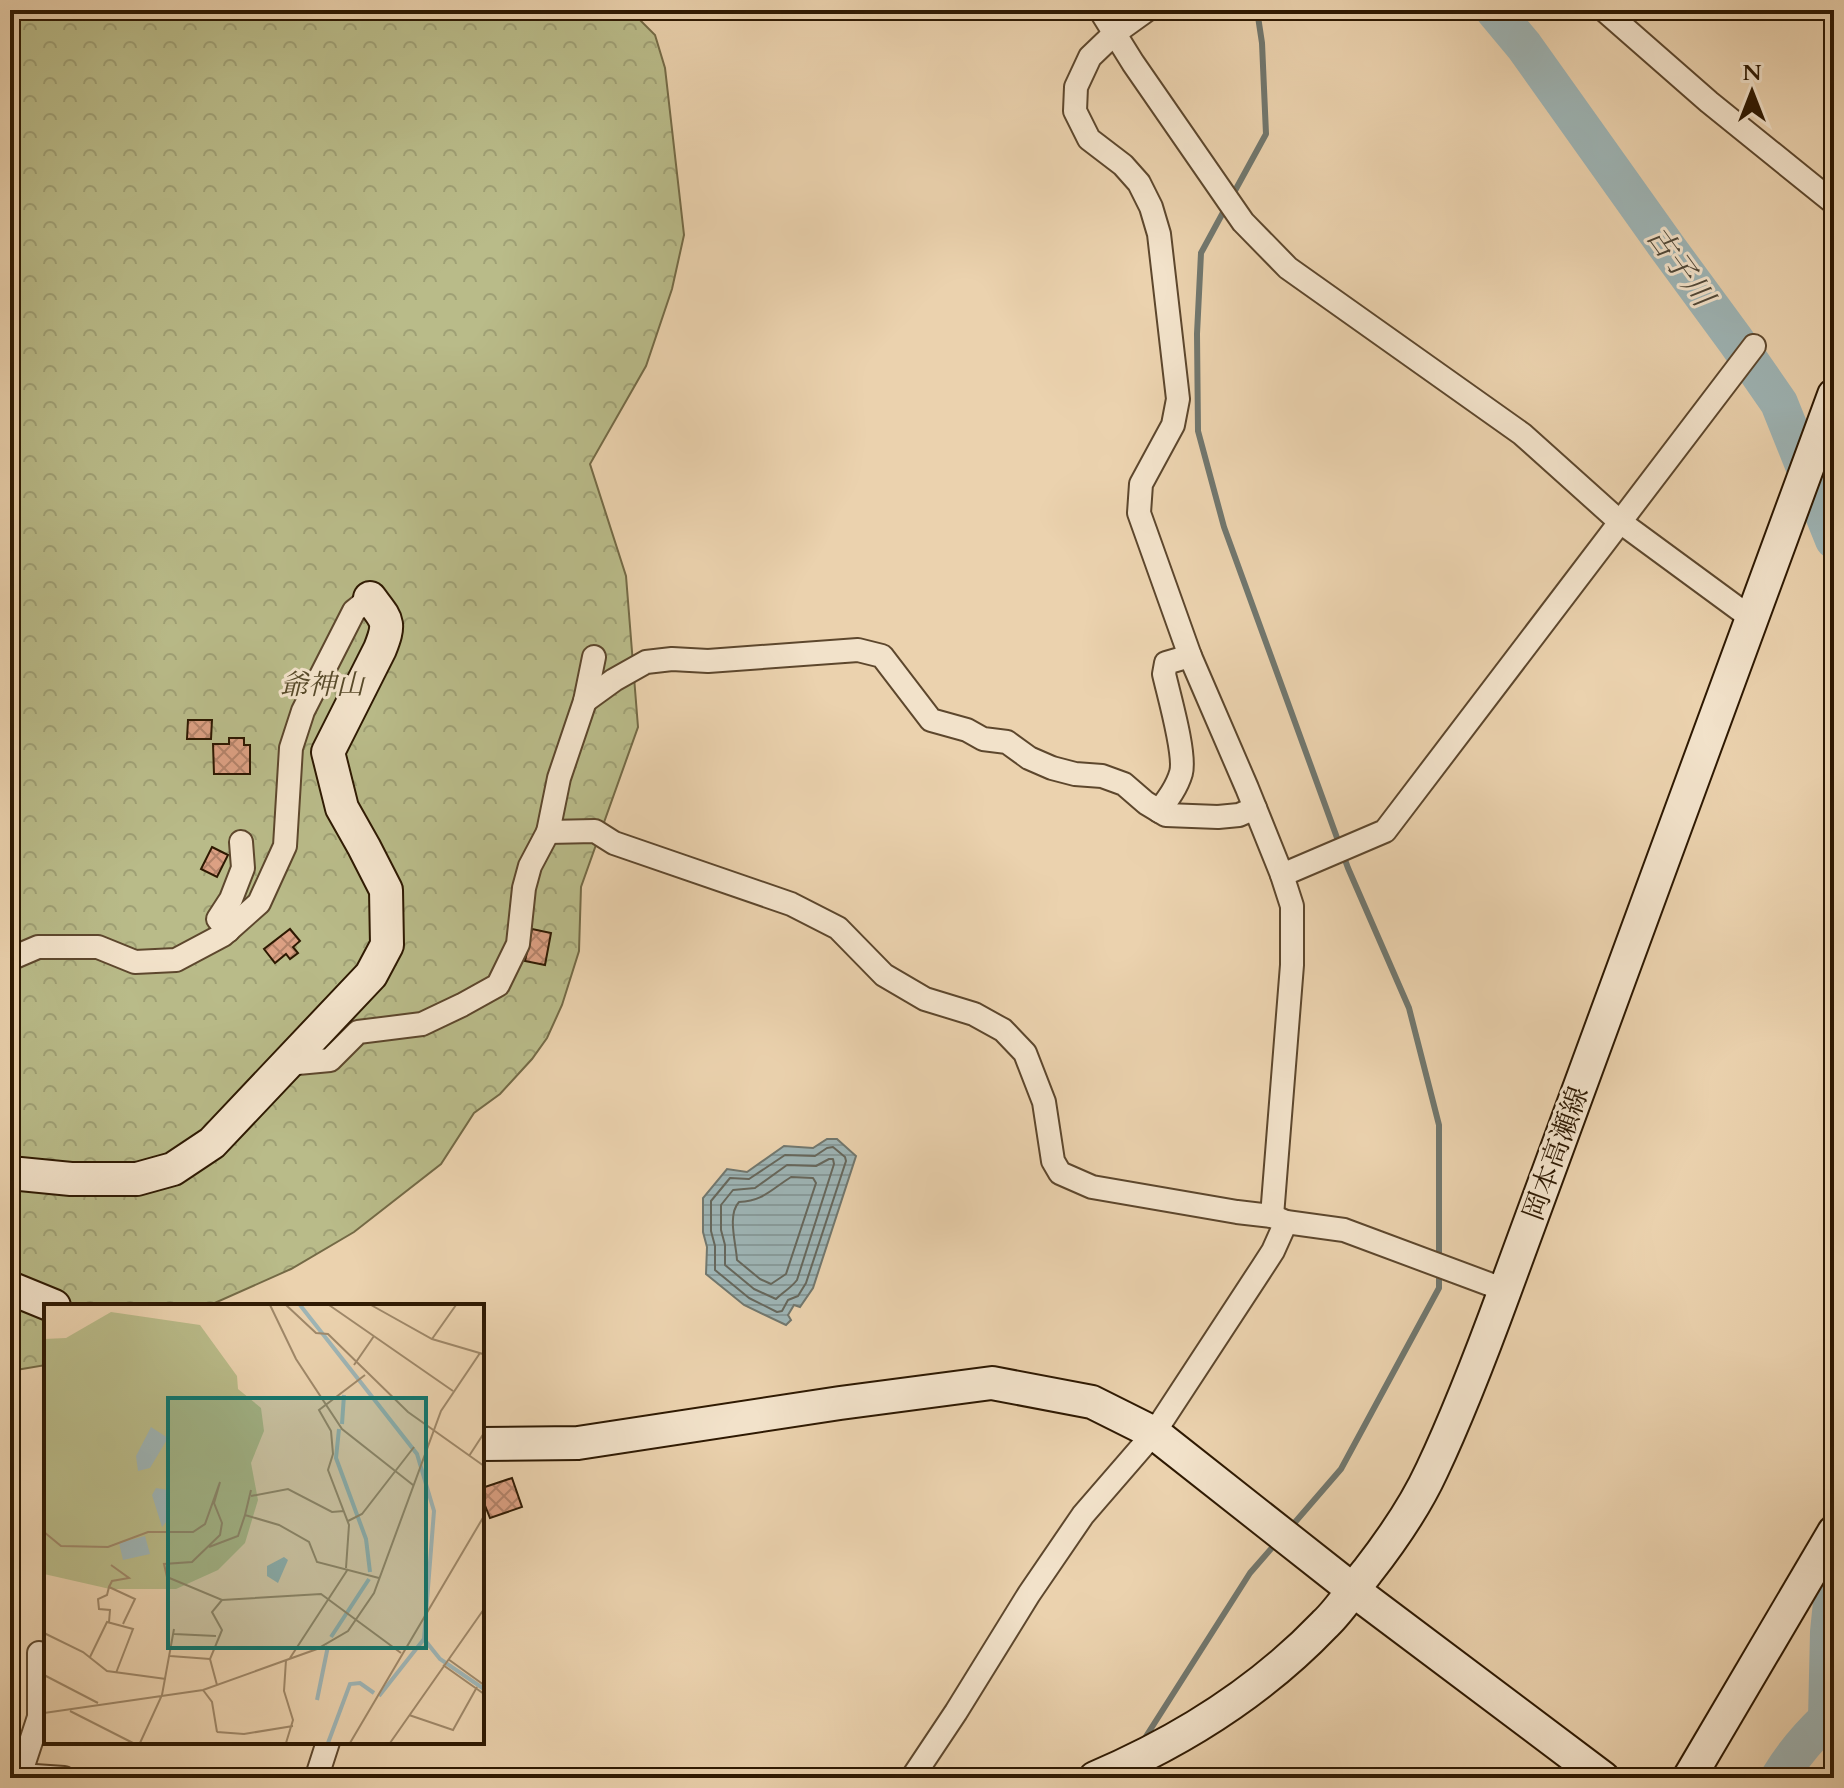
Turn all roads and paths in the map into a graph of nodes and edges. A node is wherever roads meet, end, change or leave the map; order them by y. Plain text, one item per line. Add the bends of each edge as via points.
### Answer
1 (1100, 10) edge
2 (1147, 10) edge
3 (1604, 10) edge
4 (1115, 33) junction
5 (1834, 203) edge
6 (1754, 346) dead end
7 (1834, 395) edge
8 (1619, 521) junction
9 (370, 598) joint
10 (1751, 618) junction
11 (1190, 656) junction
12 (594, 657) dead end
13 (585, 701) junction
14 (1255, 808) junction
15 (1159, 811) junction
16 (548, 832) junction
17 (241, 842) dead end
18 (1282, 875) junction
19 (228, 931) junction
20 (10, 959) edge
21 (287, 1064) junction
22 (10, 1173) edge
23 (1279, 1219) junction
24 (10, 1288) edge
25 (1505, 1290) junction
26 (49, 1304) edge
27 (1154, 1433) junction
28 (484, 1444) edge
29 (1834, 1532) edge
30 (1353, 1590) junction
31 (39, 1653) dead end
32 (42, 1687) edge
33 (327, 1744) edge
34 (20, 1777) edge
35 (64, 1778) edge
36 (318, 1778) edge
37 (912, 1778) edge
38 (1095, 1778) edge
39 (1603, 1778) edge
40 (1689, 1778) edge

1 - 4 street
2 - 4 street
3 - 5 street
4 - 8 street via 1243,222 1288,268 1522,434
4 - 11 street via 1090,57 1076,87 1075,111 1089,139 1139,183 1159,234 1178,399 1173,425 1141,484 1139,513
6 - 8 street
7 - 10 street, 岡本高瀬線
8 - 10 street
8 - 18 street via 1385,831
9 - 19 street via 354,611 303,711 291,748 285,846 259,903
9 - 21 street via 387,632 328,752 342,808 386,890 387,945 371,975
10 - 25 street, 岡本高瀬線
11 - 14 street
11 - 15 street via 1166,663 1182,771
12 - 13 street
13 - 15 street via 646,662 858,650 882,656 931,720 1007,742 1052,768 1124,784
13 - 16 street via 559,778
14 - 15 street via 1218,817
14 - 18 street
16 - 21 street via 530,866 518,944 498,985 422,1024 358,1032 330,1060
16 - 23 street via 595,831 614,843 791,904 838,928 884,975 925,999 974,1014 1003,1030 1025,1053 1044,1102 1053,1161 1060,1173 1092,1187
17 - 19 street via 243,868 218,919
18 - 23 street via 1292,906 1292,965
19 - 20 street via 176,960 135,962 98,947 38,947
21 - 22 street via 212,1143 173,1169 137,1179
23 - 25 street via 1344,1230
23 - 27 street via 1273,1251
24 - 26 street
25 - 30 street, 岡本高瀬線 via 1431,1472 1397,1532
27 - 28 street via 1092,1402 992,1383 578,1443
27 - 30 street
27 - 37 street via 1083,1515
29 - 40 street
30 - 38 street, 岡本高瀬線 via 1282,1667 1204,1723
30 - 39 street
31 - 32 street
32 - 34 street via 39,1717
33 - 36 street
34 - 35 street

